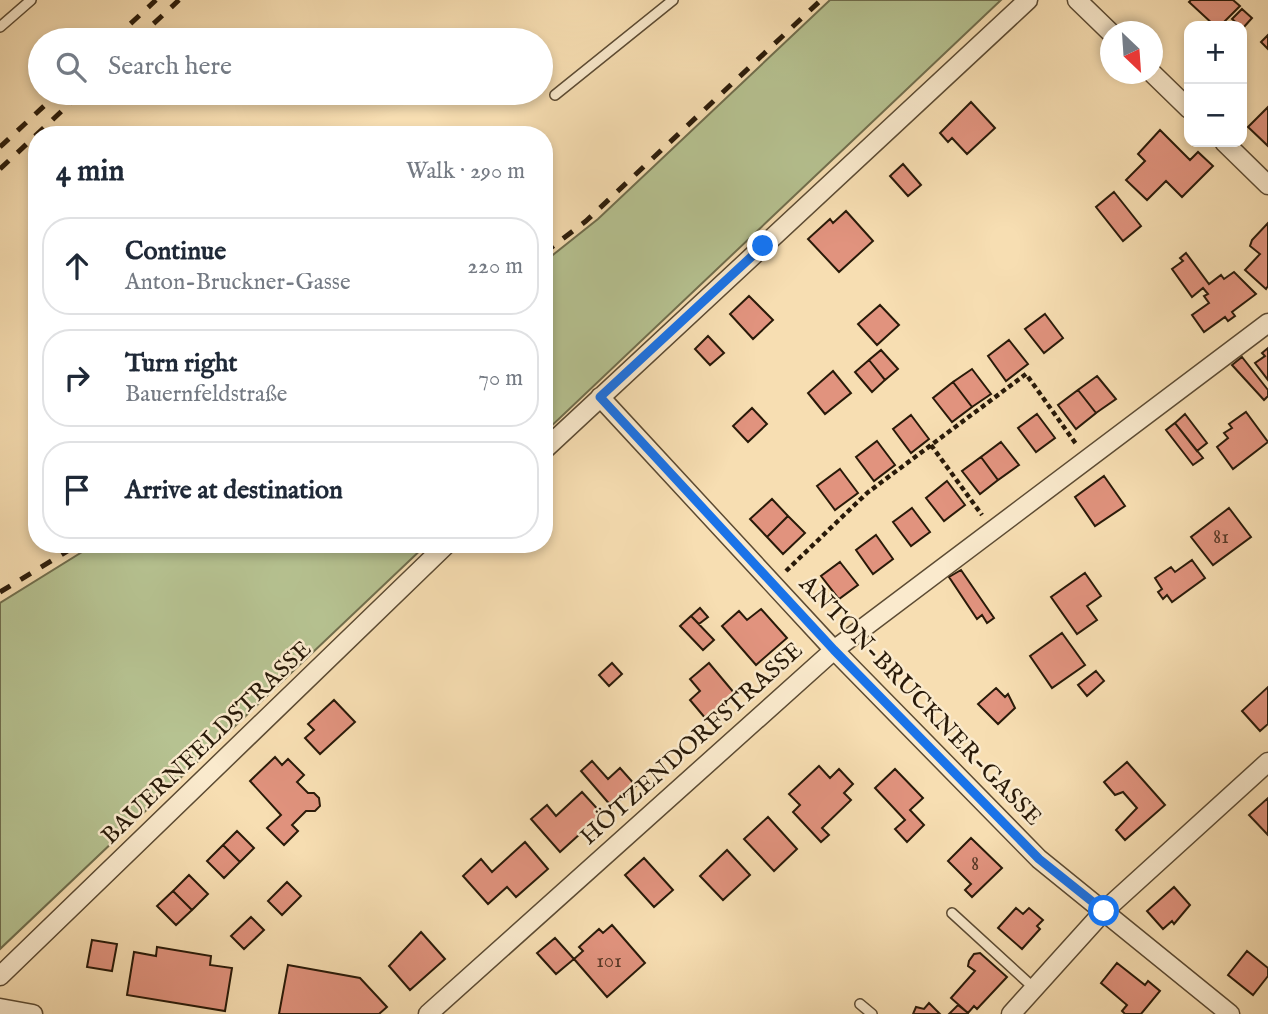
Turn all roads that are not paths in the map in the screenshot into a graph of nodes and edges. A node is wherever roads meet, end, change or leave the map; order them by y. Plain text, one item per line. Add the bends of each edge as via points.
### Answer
1 (31, 0) edge
2 (673, 0) edge
3 (1028, 0) edge
4 (1077, 0) edge
5 (1100, 22) edge
6 (0, 27) edge
7 (1163, 83) edge
8 (555, 95) dead end
9 (1184, 103) edge
10 (1229, 147) edge
11 (1268, 185) edge
12 (1268, 323) edge
13 (600, 397) junction
14 (553, 441) edge
15 (438, 553) edge
16 (834, 650) junction
17 (1268, 762) edge
18 (1104, 911) junction
19 (952, 913) dead end
20 (3, 968) edge
21 (1034, 988) junction
22 (860, 1004) dead end
23 (0, 1008) edge
24 (33, 1014) edge
25 (428, 1014) edge
26 (872, 1014) edge
27 (1011, 1014) edge
28 (1230, 1014) edge

1 - 6 lane
2 - 8 lane
3 - 13 street
4 - 5 street
7 - 9 street
10 - 11 street
12 - 16 street, HÖTZENDORFSTRASSE
13 - 14 street
13 - 16 street, ANTON-BRUCKNER-GASSE
15 - 20 street, BAUERNFELDSTRASSE
16 - 18 street, ANTON-BRUCKNER-GASSE via 1039,859
16 - 25 street, HÖTZENDORFSTRASSE
17 - 18 street
18 - 21 street
18 - 28 street, ANTON-BRUCKNER-GASSE
19 - 21 lane
21 - 27 street
22 - 26 lane
23 - 24 street

